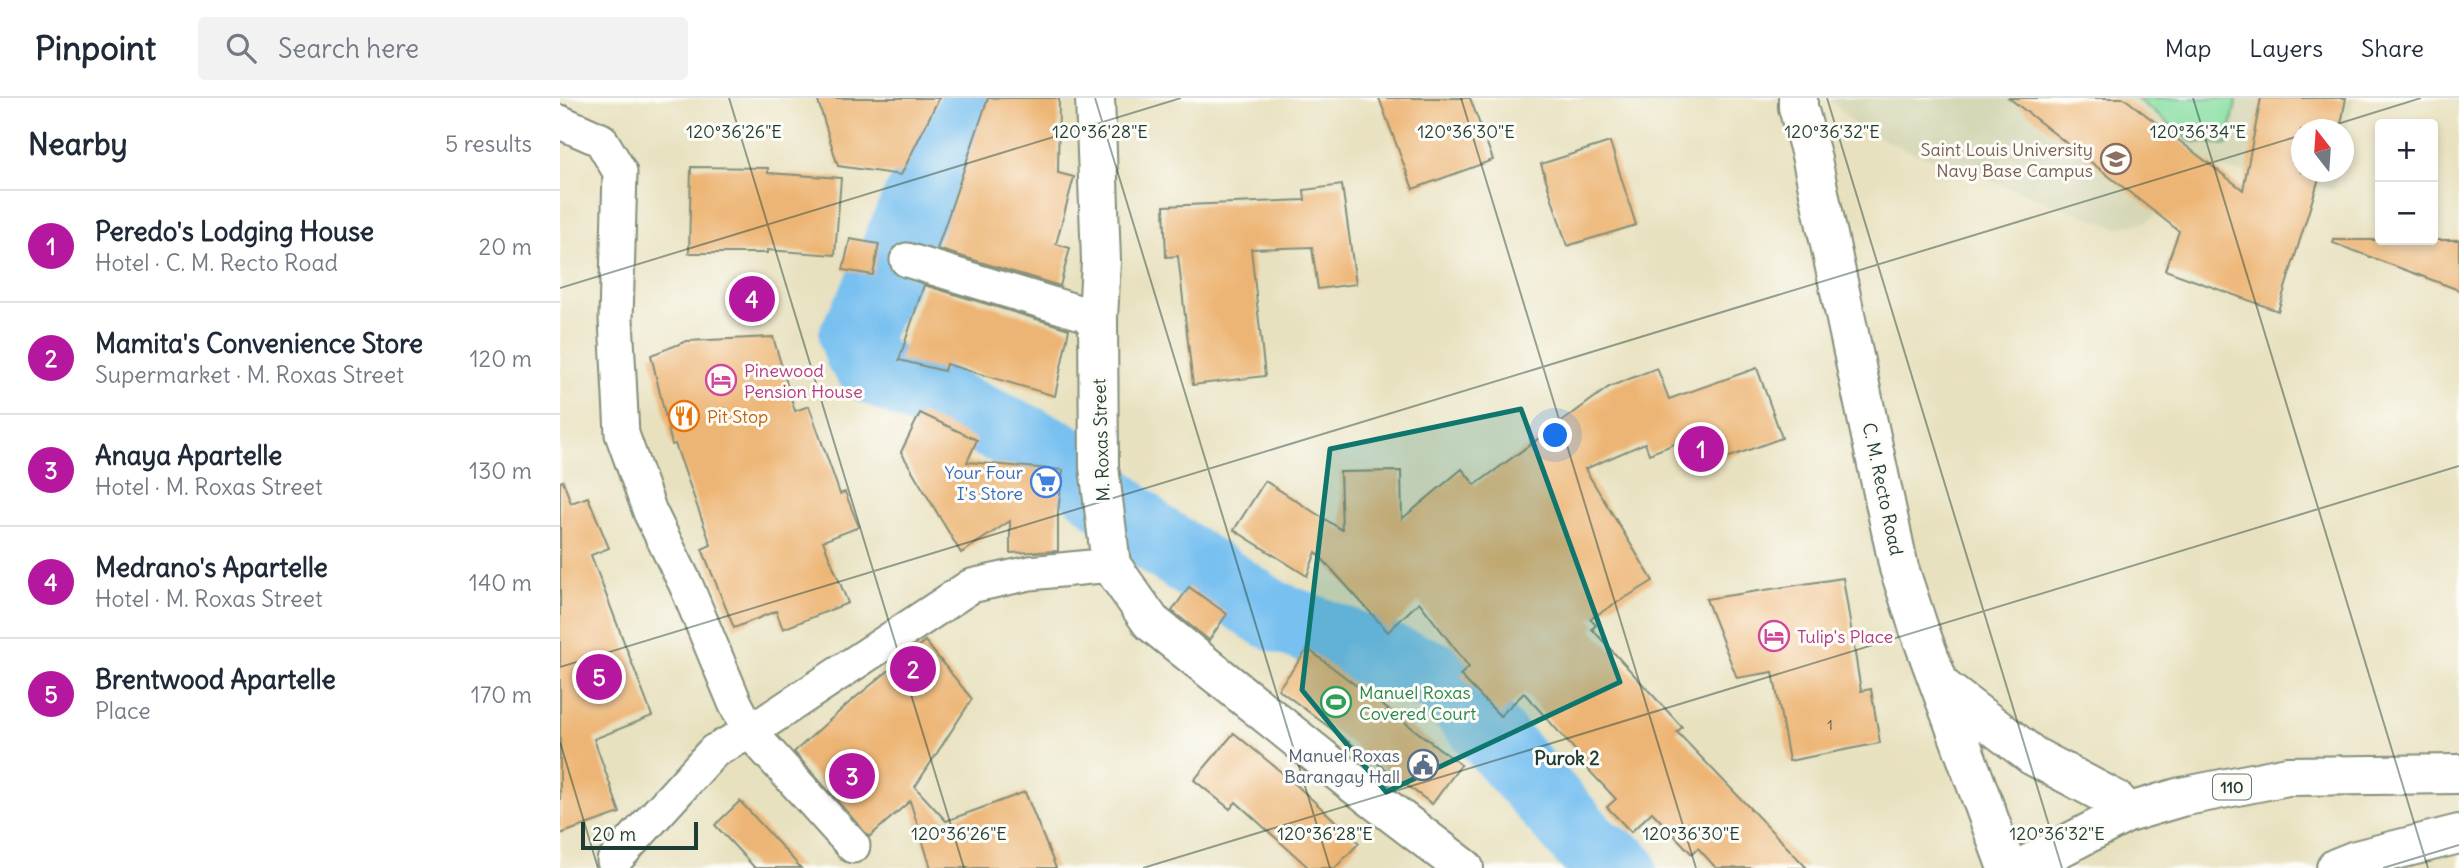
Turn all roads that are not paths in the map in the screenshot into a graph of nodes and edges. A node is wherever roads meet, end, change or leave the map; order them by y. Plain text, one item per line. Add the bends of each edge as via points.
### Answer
1 (1095, 98) edge
2 (1796, 101) edge
3 (560, 122) edge
4 (907, 260) dead end
5 (1098, 318) junction
6 (1111, 565) junction
7 (1942, 687) junction
8 (750, 732) junction
9 (2459, 774) edge
10 (2127, 813) junction
11 (2459, 834) edge
12 (853, 846) dead end
13 (614, 861) dead end
14 (1464, 868) edge
15 (2007, 868) edge
16 (2021, 868) edge
17 (2336, 868) edge

1 - 5 main road, M. Roxas Street via 1101,261
2 - 7 main road, C. M. Recto Road via 1899,568
3 - 8 street via 601,140 620,172 616,319 622,433 650,512
4 - 5 street
5 - 6 main road, M. Roxas Street via 1099,467
6 - 8 street via 1030,573 971,586
6 - 14 main road, M. Roxas Street via 1161,631
7 - 10 main road via 2033,756 2116,800
7 - 15 main road, C. M. Recto Road
8 - 12 street
8 - 13 street via 715,751
9 - 10 main road, 110 via 2288,776
10 - 16 main road, 110
11 - 17 main road

